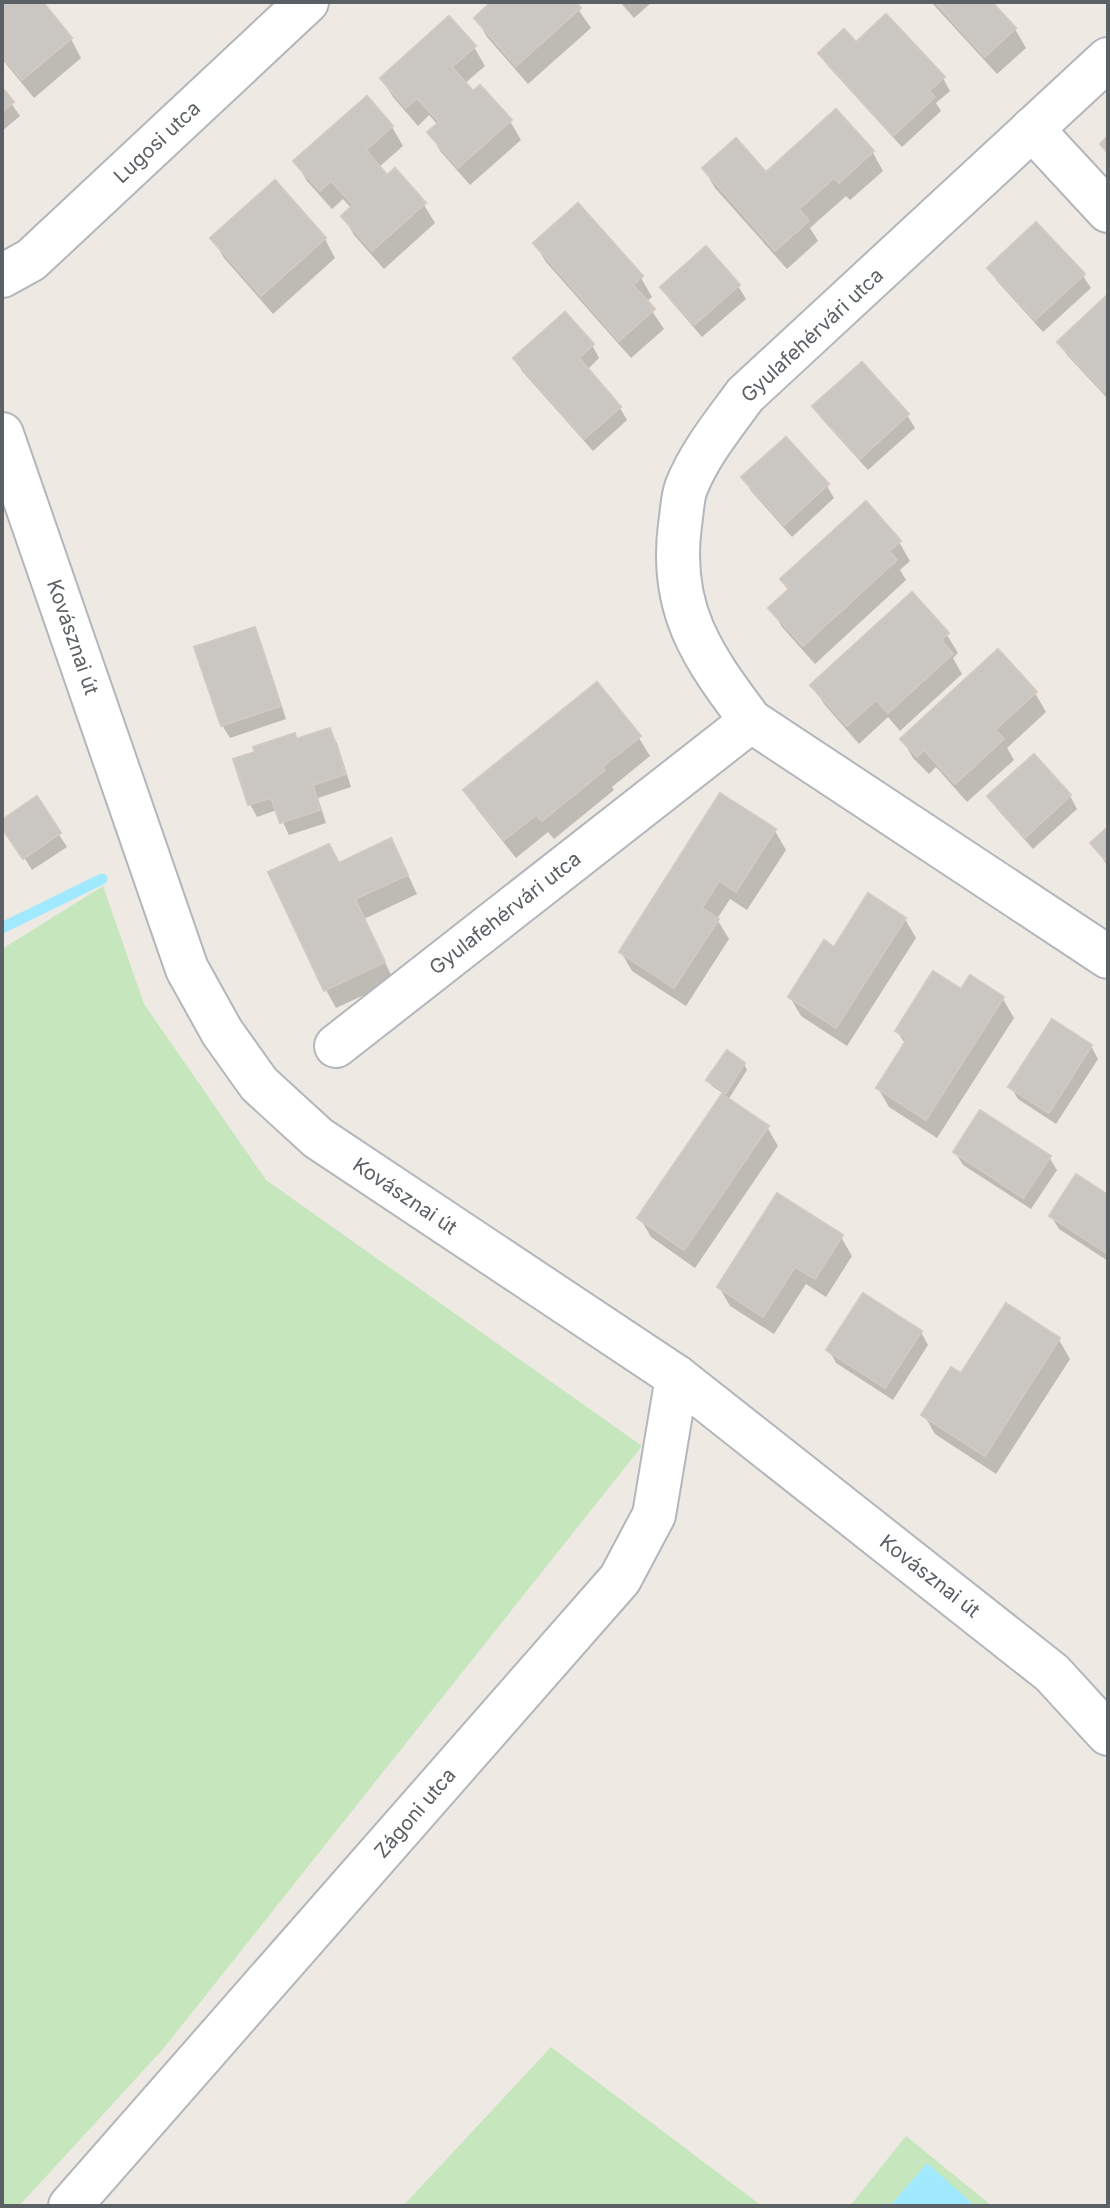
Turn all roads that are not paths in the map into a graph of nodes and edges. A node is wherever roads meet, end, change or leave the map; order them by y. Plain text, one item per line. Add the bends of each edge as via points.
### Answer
1 (307, 2) edge
2 (1108, 59) edge
3 (1032, 129) junction
4 (1108, 211) edge
5 (2, 276) edge
6 (2, 434) edge
7 (751, 721) junction
8 (1108, 957) edge
9 (336, 1046) dead end
10 (677, 1377) junction
11 (1108, 1734) edge
12 (70, 2206) edge

1 - 5 street, Lugosi utca via 31,260
2 - 3 street, Gyulafehérvári utca
3 - 4 street
3 - 7 street, Gyulafehérvári utca via 745,395 685,490 677,552 685,615 711,668
6 - 10 street, Kovásznai út via 187,969 259,1084 318,1138
7 - 8 street, Gyulafehérvári utca
7 - 9 street, Gyulafehérvári utca
10 - 11 street, Kovásznai út via 1052,1673
10 - 12 street, Zágoni utca via 654,1515 620,1579

